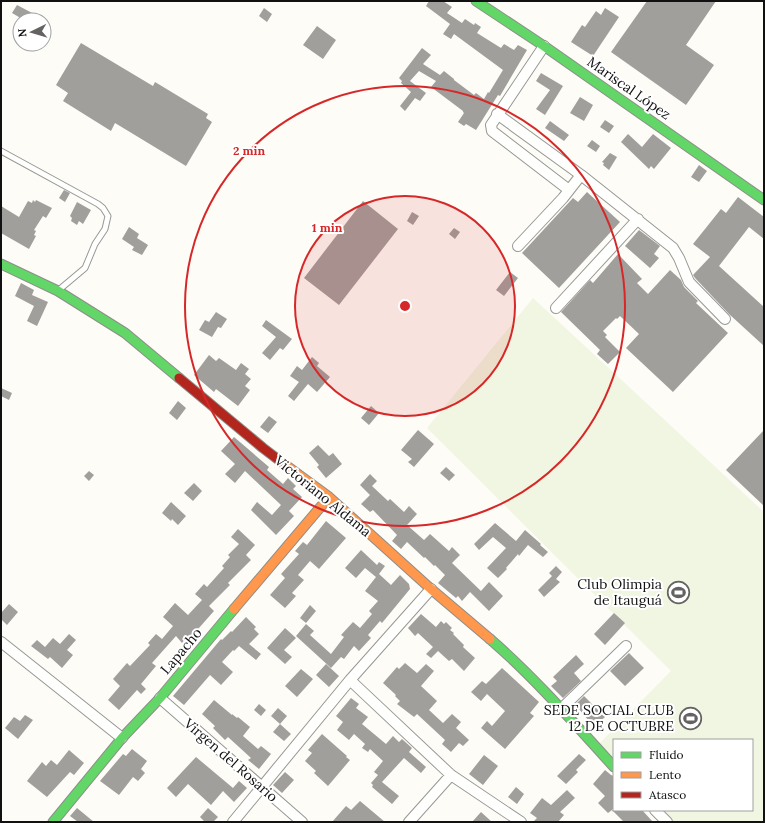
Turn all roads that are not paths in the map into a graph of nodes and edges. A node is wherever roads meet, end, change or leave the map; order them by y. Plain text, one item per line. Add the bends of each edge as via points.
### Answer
1 (476, 1) edge
2 (544, 46) junction
3 (497, 114) junction
4 (1, 151) edge
5 (581, 175) junction
6 (569, 190) junction
7 (764, 200) edge
8 (638, 219) junction
9 (518, 246) dead end
10 (1, 264) edge
11 (58, 291) junction
12 (556, 308) dead end
13 (725, 319) dead end
14 (329, 497) junction
15 (431, 589) junction
16 (1, 642) edge
17 (626, 646) dead end
18 (350, 680) junction
19 (160, 698) junction
20 (560, 710) junction
21 (122, 738) junction
22 (613, 766) edge
23 (451, 775) junction
24 (262, 787) junction
25 (656, 811) edge
26 (53, 822) edge
27 (233, 822) edge
28 (302, 822) edge
29 (409, 822) edge
30 (521, 822) edge
31 (667, 822) edge

1 - 2 street, Mariscal López
2 - 3 street
2 - 7 street, Mariscal López
3 - 5 street
3 - 6 street via 491,125 492,130
4 - 11 lane via 98,204 108,216 105,229 95,244 85,268
5 - 6 street
5 - 8 street
6 - 9 street
8 - 12 street
8 - 13 street via 673,248 680,258 689,282
10 - 11 street, Victoriano Aldama
11 - 14 street, Victoriano Aldama via 125,333 263,448
14 - 15 street, Victoriano Aldama
14 - 19 street, Lapacho
15 - 18 street
15 - 20 street, Victoriano Aldama via 505,652
16 - 21 street
17 - 20 street
18 - 23 street
18 - 24 street
19 - 21 street, Lapacho
19 - 24 street, Virgen del Rosario
20 - 22 street, Victoriano Aldama
21 - 26 street, Lapacho
23 - 29 street
23 - 30 street
24 - 27 street
24 - 28 street, Virgen del Rosario
25 - 31 street

